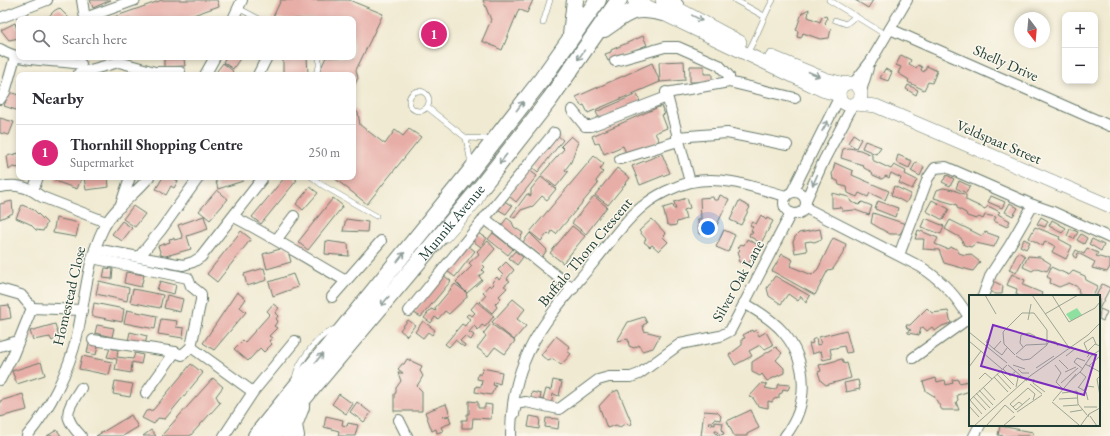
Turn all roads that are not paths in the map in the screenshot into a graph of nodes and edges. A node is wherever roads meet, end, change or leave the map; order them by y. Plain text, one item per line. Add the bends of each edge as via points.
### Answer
1 (47, 0) edge
2 (82, 0) edge
3 (135, 0) edge
4 (550, 0) edge
5 (575, 0) edge
6 (598, 0) edge
7 (619, 0) edge
8 (634, 0) edge
9 (735, 0) edge
10 (773, 0) edge
11 (829, 0) edge
12 (902, 2) edge
13 (240, 4) edge
14 (668, 5) edge
15 (85, 16) edge
16 (93, 16) edge
17 (234, 16) edge
18 (255, 16) edge
19 (764, 16) junction
20 (856, 16) junction
21 (0, 18) edge
22 (835, 20) dead end
23 (543, 23) dead end
24 (888, 32) junction
25 (596, 34) junction
26 (571, 37) junction
27 (750, 48) junction
28 (0, 49) edge
29 (15, 57) joint
30 (32, 60) edge
31 (213, 60) edge
32 (266, 60) edge
33 (320, 60) edge
34 (615, 61) dead end
35 (80, 68) edge
36 (180, 72) dead end
37 (207, 72) edge
38 (260, 72) edge
39 (316, 72) edge
40 (729, 82) junction
41 (666, 93) junction
42 (851, 94) junction
43 (795, 98) dead end
44 (0, 99) edge
45 (427, 107) junction
46 (572, 110) dead end
47 (1110, 126) edge
48 (554, 133) dead end
49 (496, 137) junction
50 (466, 138) junction
51 (678, 139) junction
52 (787, 145) dead end
53 (620, 159) dead end
54 (469, 173) junction
55 (37, 180) edge
56 (129, 180) edge
57 (146, 180) edge
58 (197, 180) edge
59 (261, 180) edge
60 (316, 180) edge
61 (690, 182) junction
62 (0, 187) edge
63 (33, 191) junction
64 (789, 194) junction
65 (806, 204) junction
66 (1033, 206) junction
67 (1110, 206) edge
68 (120, 207) junction
69 (791, 213) junction
70 (294, 216) dead end
71 (376, 216) dead end
72 (234, 217) junction
73 (484, 218) junction
74 (106, 222) junction
75 (1110, 238) edge
76 (277, 239) junction
77 (380, 241) dead end
78 (93, 254) junction
79 (899, 255) junction
80 (139, 256) junction
81 (346, 281) junction
82 (0, 289) edge
83 (573, 289) junction
84 (983, 295) edge
85 (332, 297) dead end
86 (744, 304) junction
87 (32, 308) junction
88 (82, 310) junction
89 (409, 311) dead end
90 (969, 315) edge
91 (93, 340) dead end
92 (18, 341) junction
93 (295, 341) dead end
94 (0, 346) edge
95 (192, 348) junction
96 (175, 352) junction
97 (913, 358) dead end
98 (609, 377) joint
99 (0, 380) edge
100 (317, 382) junction
101 (81, 388) dead end
102 (253, 392) junction
103 (146, 393) dead end
104 (399, 420) dead end
105 (979, 426) edge
106 (270, 432) edge
107 (27, 436) edge
108 (81, 436) edge
109 (224, 436) edge
110 (296, 436) edge
111 (407, 436) edge
112 (511, 436) edge
113 (785, 436) edge
114 (974, 436) edge

1 - 21 street
2 - 15 street
3 - 16 street
4 - 23 lane
5 - 26 main road
6 - 26 main road, Munnik Avenue
7 - 25 main road, Munnik Avenue
8 - 14 street, Veldspaat Street
9 - 19 lane
10 - 19 lane
11 - 20 lane
12 - 24 street
13 - 17 street
13 - 18 lane
14 - 25 main road via 631,11
14 -> 27 street, Veldspaat Street
14 - 42 street, Veldspaat Street via 822,90
19 - 27 lane
20 - 22 lane via 846,24
20 - 24 lane
24 - 42 street
24 - 47 street, Shelly Drive
25 -> 100 main road, Munnik Avenue via 550,99 482,186
49 -> 26 main road, Munnik Avenue
27 -> 42 street, Veldspaat Street via 825,79
28 - 29 street
29 - 44 street via 5,92
30 - 35 street
31 - 37 street
32 - 38 street
33 - 39 lane
34 - 40 street via 665,47 678,47 719,65 729,76
35 - 36 street via 119,62 155,72
40 - 41 street
40 - 43 street
41 - 46 street via 591,126 585,126
41 - 51 street
64 -> 42 street
42 -> 65 street
42 - 67 street, Veldspaat Street
45 - 45 lane via 418,111 413,109 408,102 412,93 417,90 426,93 430,100
45 - 50 lane
48 - 73 street
49 - 50 lane via 478,140
49 - 54 main road, Munnik Avenue
50 - 54 lane via 470,158
51 - 52 street via 727,133
51 - 53 street
51 - 61 street
106 -> 54 main road, Munnik Avenue via 294,389
55 - 63 street
56 - 68 street, Homestead Close
57 - 68 street, Homestead Close
58 - 80 street
59 - 72 street
60 - 71 lane
61 - 64 street, Buffalo Thorn Crescent via 724,180
61 - 83 street, Buffalo Thorn Crescent via 657,196 643,206
62 - 63 street via 14,185
63 - 74 street via 42,197
64 - 65 street via 799,192
64 - 69 street via 784,206
65 - 69 street via 801,213
65 - 79 street
66 - 75 street via 1053,212
66 - 79 street via 946,167 935,168 928,178
66 - 84 street via 991,274
68 - 74 street, Homestead Close
69 - 86 street, Silver Oak Lane
70 - 76 street
72 - 76 street
72 - 80 street via 201,257 193,262 183,265
73 - 83 street
73 - 89 street
74 - 78 street, Homestead Close
76 - 81 street
77 - 81 street
78 - 80 street
78 - 88 street, Homestead Close
78 - 95 street via 188,278 191,286 201,294
79 - 90 street via 945,285
81 - 85 street
82 - 87 street via 21,295
83 - 112 street, Buffalo Thorn Crescent via 540,331 524,362 514,394
86 - 98 street, Silver Oak Lane via 732,328 724,334 680,344 635,376
86 - 113 street via 761,313 783,331 803,376 804,390 797,419
87 - 88 street
87 - 92 street
88 - 107 street, Homestead Close via 77,337 61,381
90 - 97 street
91 - 96 street
92 - 94 street
92 - 99 street
93 - 102 street
95 - 96 street via 182,355
95 - 102 street
96 - 103 street
98 - 112 street, Buffalo Thorn Crescent via 591,384 559,409 526,402 516,404
100 - 106 main road, Munnik Avenue
100 - 110 main road via 294,425
101 - 108 street via 67,412 68,421
102 - 109 street
104 - 111 street
105 - 114 street

